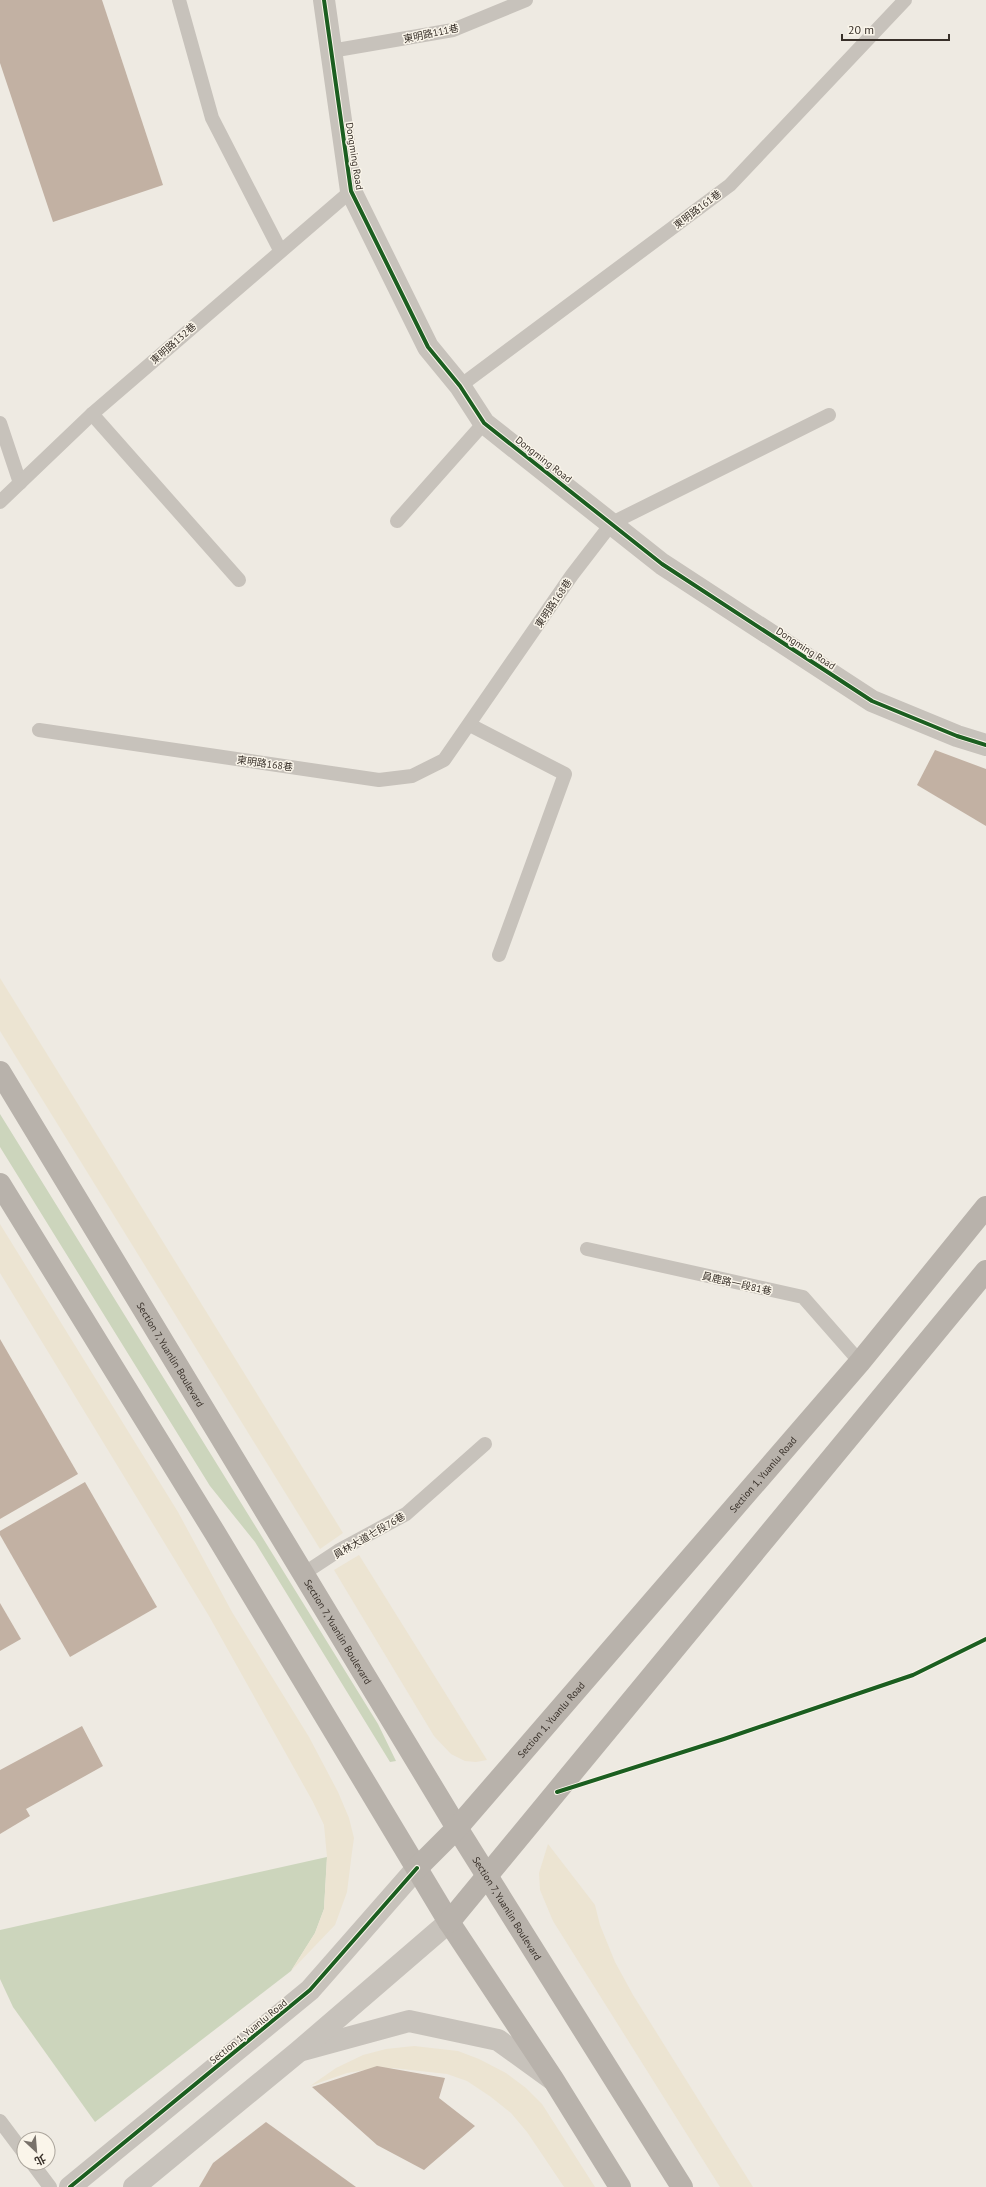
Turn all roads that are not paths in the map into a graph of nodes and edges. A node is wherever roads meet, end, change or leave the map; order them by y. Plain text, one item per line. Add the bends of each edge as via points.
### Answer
1 (179, 0) edge
2 (324, 0) edge
3 (526, 0) edge
4 (906, 0) edge
5 (331, 51) junction
6 (351, 190) junction
7 (280, 250) junction
8 (460, 386) junction
9 (92, 414) junction
10 (829, 415) dead end
11 (484, 423) junction
12 (0, 424) edge
13 (20, 483) junction
14 (0, 502) edge
15 (397, 521) dead end
16 (612, 523) junction
17 (239, 580) dead end
18 (470, 725) junction
19 (39, 730) dead end
20 (986, 745) edge
21 (499, 955) dead end
22 (0, 1072) edge
23 (0, 1184) edge
24 (986, 1207) edge
25 (587, 1249) dead end
26 (986, 1271) edge
27 (860, 1362) junction
28 (485, 1444) dead end
29 (303, 1574) junction
30 (457, 1828) junction
31 (417, 1868) junction
32 (488, 1875) junction
33 (449, 1922) junction
34 (298, 2052) junction
35 (553, 2079) junction
36 (0, 2121) edge
37 (16, 2142) edge
38 (38, 2171) edge
39 (50, 2187) edge
40 (70, 2187) edge
41 (134, 2187) edge
42 (620, 2187) edge
43 (682, 2187) edge

1 - 7 lane via 212,118
2 - 5 street, Dongming Road
3 - 5 lane, 東明路111巷 via 454,30
4 - 8 lane, 東明路161巷 via 730,185
5 - 6 street, Dongming Road
6 - 7 lane, 東明路132巷
6 - 8 street, Dongming Road via 428,347
7 - 9 lane, 東明路132巷
8 - 11 street, Dongming Road
9 - 13 lane, 東明路132巷
9 - 17 lane
10 - 16 lane
11 - 15 lane
11 - 16 street, Dongming Road
12 - 13 lane
13 - 14 lane, 東明路132巷
16 - 18 lane, 東明路168巷 via 572,575
16 - 20 street, Dongming Road via 662,564 872,701 957,736
18 - 19 lane, 東明路168巷 via 444,760 412,776 379,780
18 - 21 lane via 565,774
22 - 29 main road, Section 7, Yuanlin Boulevard
23 - 31 main road
24 - 27 main road, Section 1, Yuanlu Road
25 - 27 lane, 員鹿路一段81巷 via 803,1297
26 - 32 main road
27 - 30 main road, Section 1, Yuanlu Road
28 - 29 lane, 員林大道七段76巷 via 406,1514 338,1551
29 - 30 main road, Section 7, Yuanlin Boulevard
30 - 31 main road, Section 1, Yuanlu Road
30 - 32 main road, Section 7, Yuanlin Boulevard
31 - 33 main road
31 - 40 street, Section 1, Yuanlu Road via 310,1990
32 - 33 main road
32 - 43 main road, Section 7, Yuanlin Boulevard
33 - 34 street
33 - 35 main road
34 - 35 street via 409,2021 498,2040
34 - 41 street
35 - 42 main road
36 - 37 lane
38 - 39 lane

